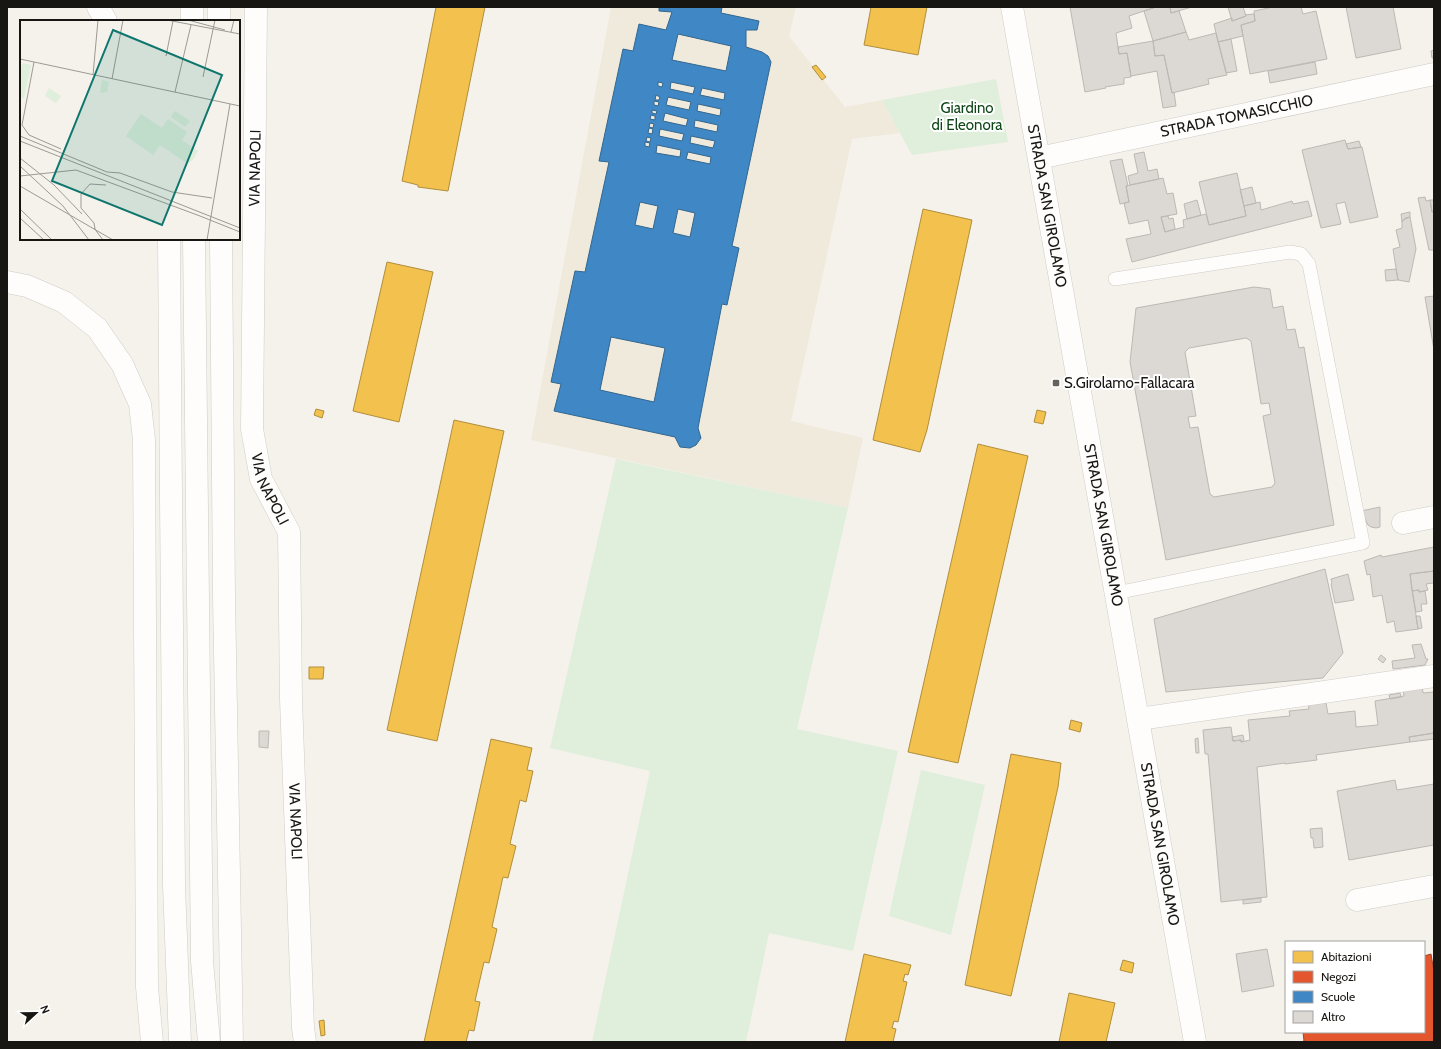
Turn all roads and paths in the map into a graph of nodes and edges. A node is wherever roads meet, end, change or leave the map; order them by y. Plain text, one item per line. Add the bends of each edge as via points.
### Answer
1 (98, 7) edge
2 (192, 7) edge
3 (219, 7) edge
4 (256, 7) edge
5 (1012, 7) edge
6 (105, 20) edge
7 (192, 20) edge
8 (219, 20) edge
9 (1434, 74) edge
10 (1039, 158) junction
11 (169, 240) edge
12 (194, 240) edge
13 (221, 240) edge
14 (1115, 279) dead end
15 (7, 282) edge
16 (1434, 517) edge
17 (1404, 523) dead end
18 (1116, 593) junction
19 (1434, 676) edge
20 (1139, 718) junction
21 (1434, 886) edge
22 (1357, 900) dead end
23 (152, 1042) edge
24 (180, 1042) edge
25 (209, 1042) edge
26 (232, 1042) edge
27 (305, 1042) edge
28 (1195, 1042) edge

1 - 6 main road
2 - 7 main road
3 - 8 main road
4 - 27 main road, VIA NAPOLI via 252,429 261,478 289,532 292,714
5 - 10 main road, STRADA SAN GIROLAMO
9 - 10 main road, STRADA TOMASICCHIO
10 - 18 main road, STRADA SAN GIROLAMO
11 - 24 main road via 174,885
12 - 25 main road via 202,961
13 - 26 main road via 224,613
14 - 18 lane via 1290,252 1302,254 1309,264 1363,543
15 - 23 main road via 27,286 64,302 94,326 122,364 140,404 144,440 147,987
16 - 17 main road
18 - 20 main road, STRADA SAN GIROLAMO
19 - 20 main road
20 - 28 main road, STRADA SAN GIROLAMO
21 - 22 main road

